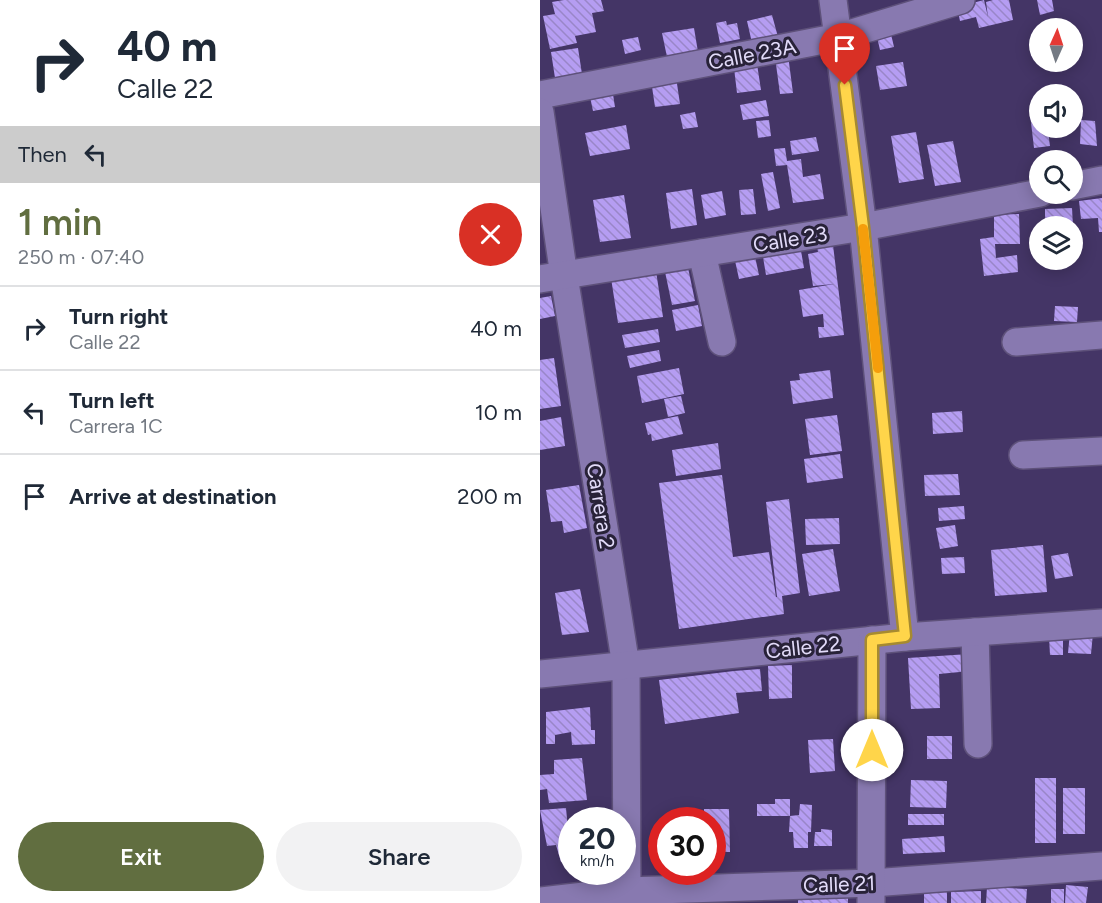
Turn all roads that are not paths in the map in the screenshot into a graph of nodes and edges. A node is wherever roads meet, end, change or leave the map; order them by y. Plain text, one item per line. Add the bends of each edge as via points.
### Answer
1 (833, 0) edge
2 (961, 0) edge
3 (839, 37) junction
4 (540, 95) edge
5 (540, 112) edge
6 (1102, 180) edge
7 (1083, 184) edge
8 (1029, 195) edge
9 (863, 227) junction
10 (702, 253) junction
11 (552, 277) edge
12 (1102, 335) edge
13 (722, 342) dead end
14 (1016, 342) dead end
15 (1102, 451) edge
16 (1023, 455) dead end
17 (1102, 623) edge
18 (975, 632) junction
19 (905, 636) junction
20 (872, 640) junction
21 (626, 666) junction
22 (540, 674) edge
23 (978, 744) dead end
24 (1102, 866) edge
25 (872, 893) edge
26 (627, 897) edge
27 (540, 901) edge

1 - 3 street
2 - 3 street, Calle 23A
3 - 4 street, Calle 23A
3 - 9 street
5 - 11 street, Carrera 2
6 - 7 street
8 - 9 street, Calle 23
9 - 10 street, Calle 23
9 - 19 street
10 - 11 street, Calle 23
10 - 13 street
11 - 21 street, Carrera 2
12 - 14 street
15 - 16 street
17 - 18 street, Calle 22
18 - 19 street, Calle 22
18 - 23 street
19 - 20 street, Calle 22
20 - 21 street, Calle 22
20 - 25 street
21 - 22 street, Calle 22
21 - 26 street, Carrera 2
24 - 25 street, Calle 21
25 - 26 street, Calle 21
26 - 27 street, Calle 21

